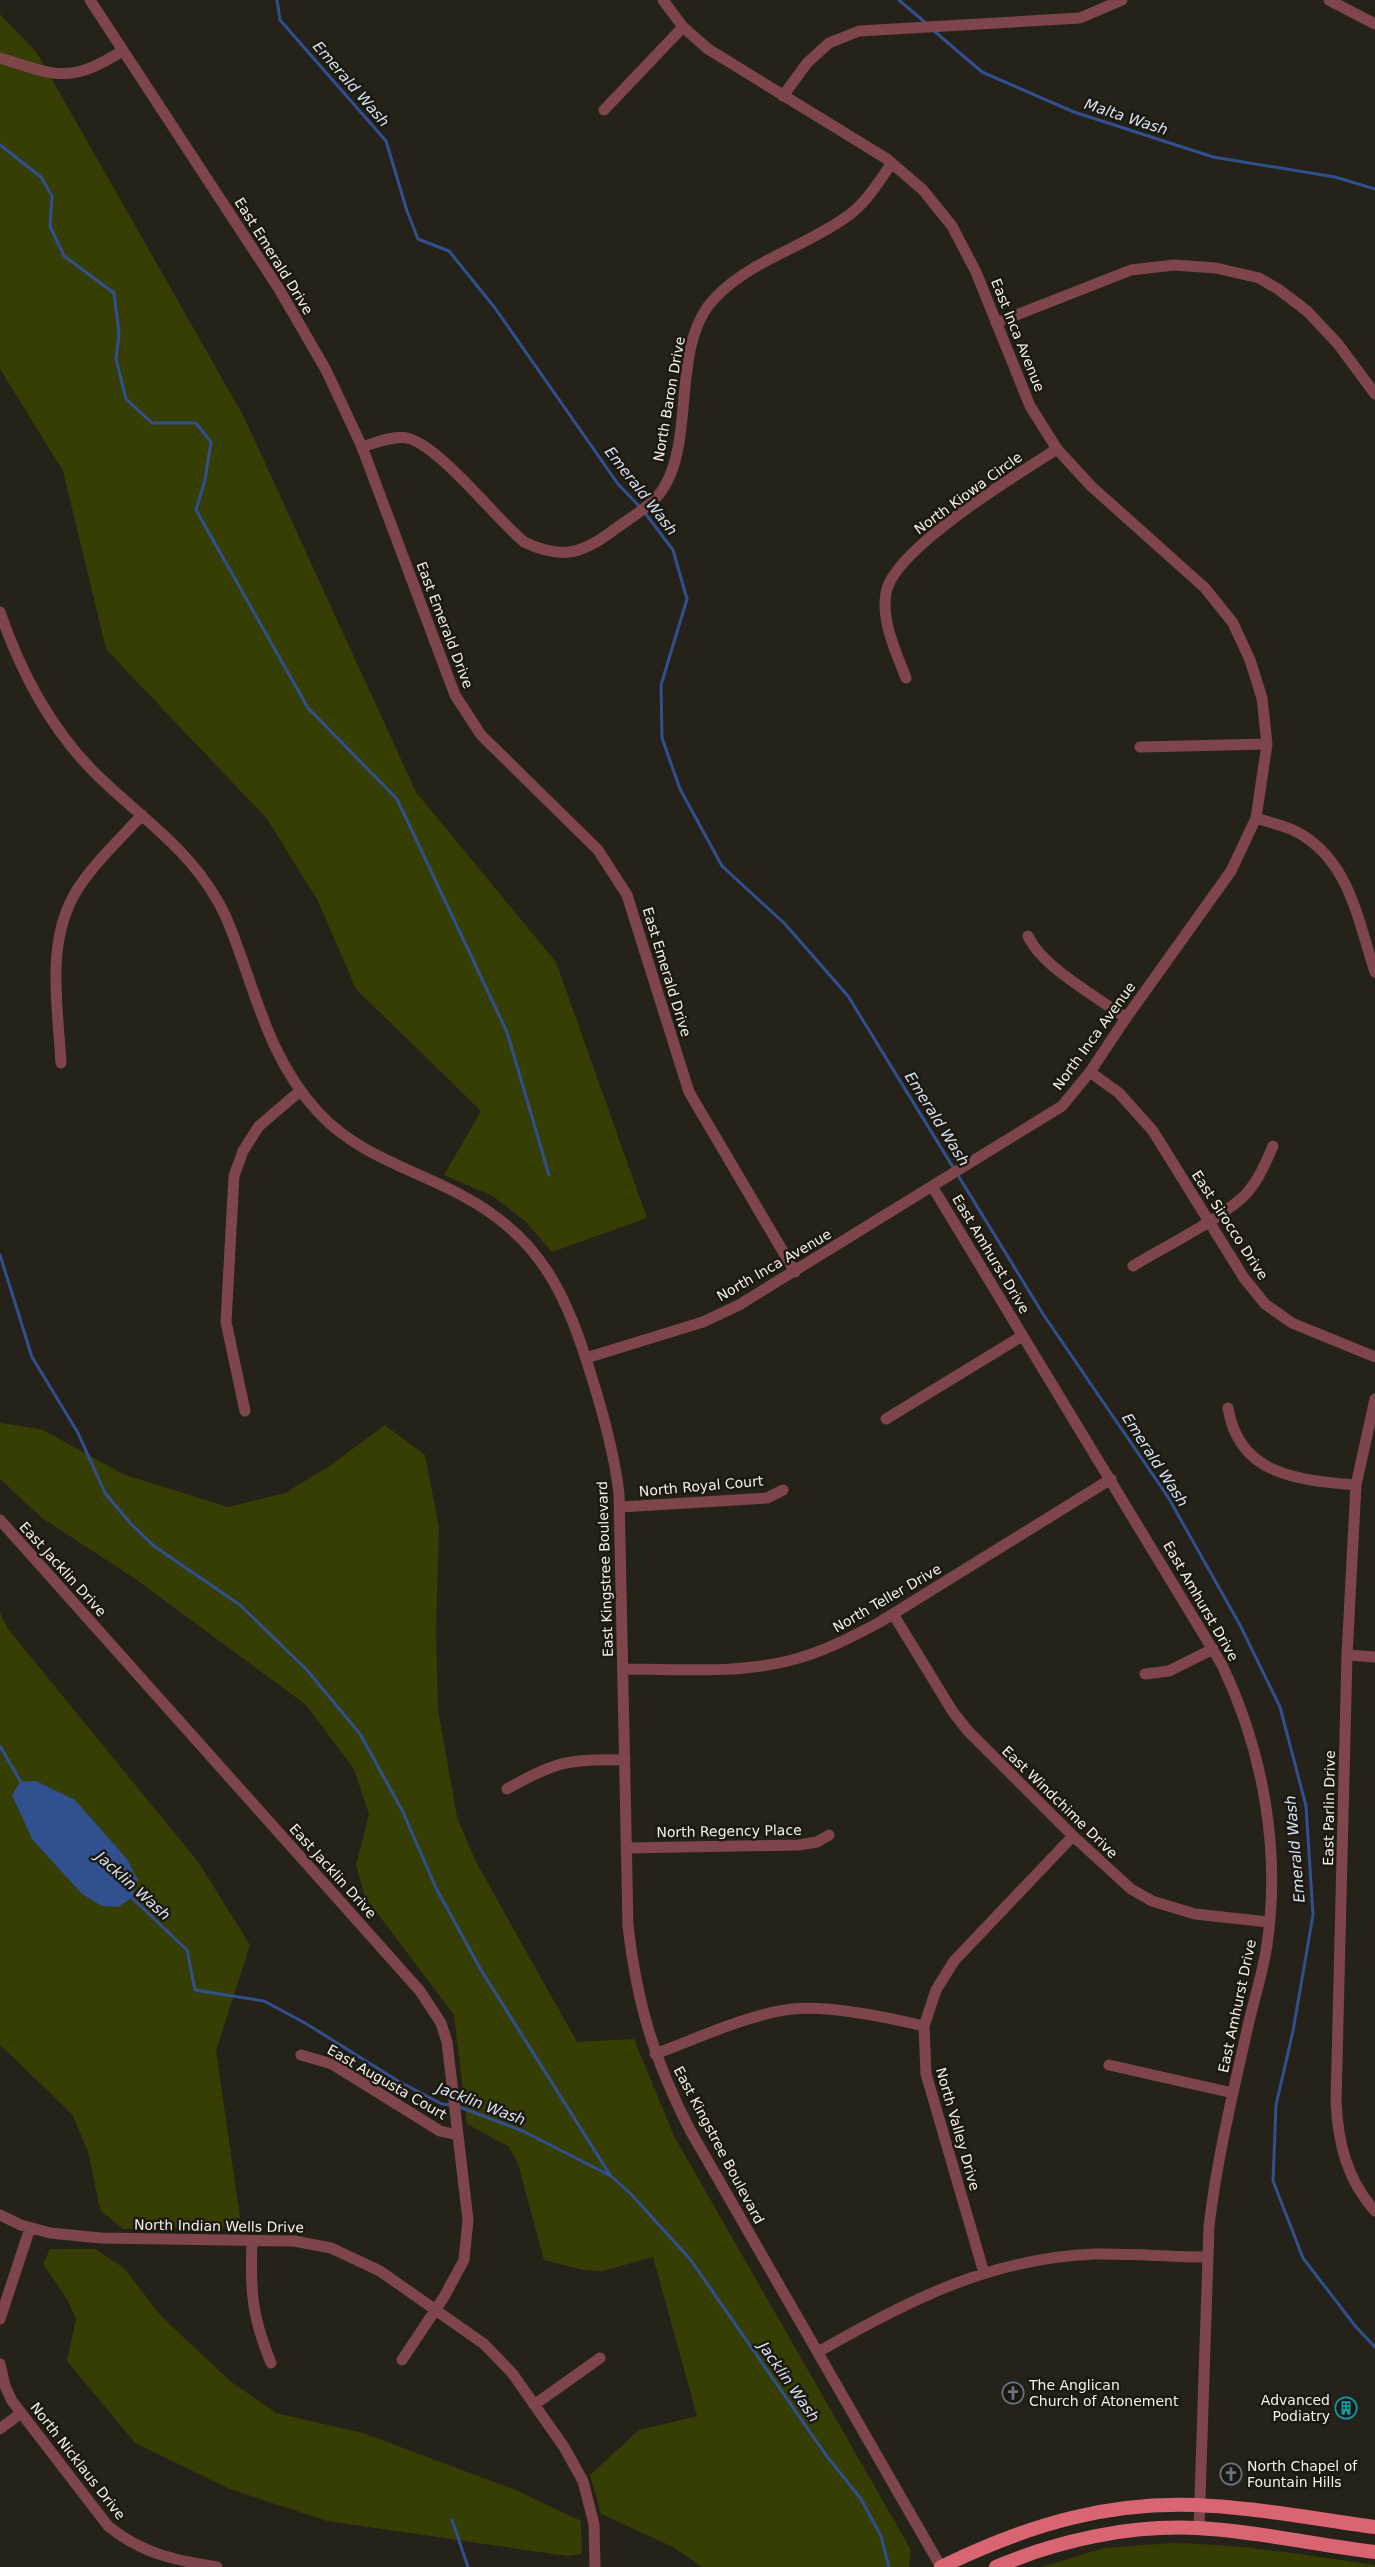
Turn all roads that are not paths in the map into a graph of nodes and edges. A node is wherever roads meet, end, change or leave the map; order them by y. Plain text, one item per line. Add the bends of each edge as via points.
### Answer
1 (90, 0) edge
2 (663, 0) edge
3 (1122, 0) edge
4 (1329, 0) edge
5 (1375, 24) edge
6 (683, 27) junction
7 (122, 50) junction
8 (0, 58) edge
9 (783, 96) junction
10 (604, 110) dead end
11 (892, 163) junction
12 (996, 323) junction
13 (1375, 394) edge
14 (362, 447) junction
15 (1057, 449) junction
16 (0, 612) edge
17 (906, 678) dead end
18 (1267, 744) junction
19 (1140, 747) dead end
20 (142, 815) junction
21 (1256, 818) junction
22 (1028, 936) dead end
23 (1375, 972) edge
24 (1126, 1018) junction
25 (61, 1063) dead end
26 (1090, 1072) junction
27 (300, 1091) junction
28 (1274, 1146) dead end
29 (932, 1186) junction
30 (1208, 1220) junction
31 (1132, 1266) dead end
32 (795, 1272) junction
33 (1022, 1336) junction
34 (1375, 1356) edge
35 (586, 1358) junction
36 (1375, 1399) edge
37 (1228, 1408) dead end
38 (245, 1411) dead end
39 (886, 1419) dead end
40 (1111, 1479) junction
41 (1356, 1485) junction
42 (783, 1490) dead end
43 (621, 1507) junction
44 (0, 1520) edge
45 (893, 1614) junction
46 (1213, 1649) junction
47 (1347, 1655) junction
48 (1375, 1657) edge
49 (623, 1669) junction
50 (1145, 1674) dead end
51 (625, 1760) junction
52 (507, 1790) dead end
53 (829, 1835) dead end
54 (1073, 1836) junction
55 (626, 1848) junction
56 (1268, 1922) junction
57 (924, 2026) junction
58 (655, 2054) junction
59 (302, 2055) dead end
60 (1109, 2065) dead end
61 (1233, 2093) junction
62 (458, 2135) junction
63 (1375, 2210) edge
64 (0, 2215) edge
65 (30, 2228) junction
66 (252, 2241) junction
67 (1206, 2258) junction
68 (984, 2273) junction
69 (435, 2310) junction
70 (0, 2319) edge
71 (818, 2352) junction
72 (600, 2358) dead end
73 (402, 2360) dead end
74 (271, 2363) dead end
75 (0, 2364) edge
76 (534, 2405) junction
77 (21, 2413) junction
78 (0, 2429) edge
79 (1198, 2505) junction
80 (1375, 2527) edge
81 (1198, 2528) junction
82 (1375, 2552) edge
83 (217, 2567) edge
84 (595, 2567) edge
85 (941, 2567) edge
86 (996, 2567) edge

1 - 7 street, East Emerald Drive
2 - 6 street, East Inca Avenue
3 - 9 street via 1080,18 859,31 829,44 807,63
4 - 5 street
6 - 9 street, East Inca Avenue via 708,49
6 - 10 street
7 - 8 street via 76,74 51,73
7 - 14 street, East Emerald Drive via 279,289 326,370
9 - 11 street, East Inca Avenue
11 - 12 street, East Inca Avenue via 923,190 952,226 976,272
11 - 14 street, North Baron Drive via 867,198 850,214 740,275 713,300 697,327 690,354 672,471 655,500 591,547 577,552 553,551 538,549 524,542 442,459 406,437
12 - 13 street via 1131,270 1174,265 1216,268 1258,278 1307,311 1338,344
12 - 15 street, East Inca Avenue via 1030,406
14 - 32 street, East Emerald Drive via 455,695 482,735 598,850 627,895 689,1092
15 - 17 street, North Kiowa Circle via 986,495 919,547 894,574 886,591 885,609 893,645
15 - 18 street, East Inca Avenue via 1091,486 1205,588 1233,623 1250,660 1262,698
16 - 20 street, East Kingstree Boulevard via 25,676 61,734 96,774
18 - 19 street
18 - 21 street, North Inca Avenue
20 - 25 street via 78,889 64,918 56,963
20 - 27 street, East Kingstree Boulevard via 189,860 219,902 272,1043
21 - 23 street via 1292,830 1324,852 1339,870 1348,887
21 - 24 street, North Inca Avenue via 1231,871
22 - 24 street via 1046,960
24 - 26 street, North Inca Avenue
26 - 29 street, North Inca Avenue via 1062,1106
26 - 30 street, East Sirocco Drive via 1120,1093 1139,1114
27 - 35 street, East Kingstree Boulevard via 320,1115 354,1143 398,1167 464,1196 518,1235 560,1290
27 - 38 street via 259,1126 243,1151 234,1176 226,1322
28 - 30 street via 1247,1193
29 - 32 street, North Inca Avenue
29 - 33 street, East Amhurst Drive
30 - 31 street
30 - 34 street, East Sirocco Drive via 1244,1278 1265,1304 1292,1323
32 - 35 street, North Inca Avenue via 703,1322
33 - 39 street
33 - 40 street, East Amhurst Drive
35 - 43 street, East Kingstree Boulevard via 612,1445
36 - 41 street, East Parlin Drive
37 - 41 street via 1230,1421 1243,1447 1264,1465 1286,1475
40 - 45 street, North Teller Drive
40 - 46 street, East Amhurst Drive
41 - 47 street, East Parlin Drive
42 - 43 street, North Royal Court via 767,1498
43 - 49 street, East Kingstree Boulevard
44 - 62 street, East Jacklin Drive via 432,2007 447,2042
45 - 49 street, North Teller Drive via 841,1643 788,1661 740,1669
45 - 54 street, East Windchime Drive via 968,1731
46 - 50 street via 1170,1671
46 - 56 street, East Amhurst Drive via 1243,1713 1263,1791 1271,1854
47 - 48 street
47 - 63 street, East Parlin Drive via 1337,2121 1347,2166 1358,2189
49 - 51 street, East Kingstree Boulevard
51 - 52 street via 567,1761 542,1770
51 - 55 street, East Kingstree Boulevard
53 - 55 street, North Regency Place via 817,1842 799,1845
54 - 56 street, East Windchime Drive via 1131,1889 1152,1901 1195,1914
54 - 57 street, North Valley Drive via 954,1960 936,1990
55 - 58 street, East Kingstree Boulevard via 631,1954 641,2008
56 - 61 street, East Amhurst Drive via 1267,1945
57 - 58 street via 825,2009 793,2009 760,2016
57 - 68 street, North Valley Drive via 926,2074
58 - 71 street, East Kingstree Boulevard via 690,2130
59 - 62 street, East Augusta Court via 332,2064 440,2131
60 - 61 street
61 - 67 street, East Amhurst Drive via 1213,2190
62 - 69 street, East Jacklin Drive via 468,2220 464,2260
64 - 65 street, North Indian Wells Drive
65 - 66 street, North Indian Wells Drive via 101,2238
65 - 70 street
66 - 69 street, North Indian Wells Drive via 294,2241 343,2252 380,2271
66 - 74 street via 253,2314
67 - 68 street via 1095,2254 1034,2260
67 - 79 street, East Amhurst Drive
68 - 71 street via 945,2285 907,2302
69 - 73 street, East Jacklin Drive
69 - 76 street, North Indian Wells Drive via 484,2344 512,2373
71 - 85 street, East Kingstree Boulevard
72 - 76 street
75 - 77 street, North Nicklaus Drive via 5,2386
76 - 84 street, North Indian Wells Drive via 571,2458 588,2496 596,2535
77 - 78 street
77 - 83 street, North Nicklaus Drive via 96,2512 126,2541 172,2560
79 - 80 main road
79 - 81 street, East Amhurst Drive
79 - 85 main road via 1152,2505 1083,2514 1014,2534
81 - 82 main road
81 - 86 main road via 1132,2530 1087,2537

